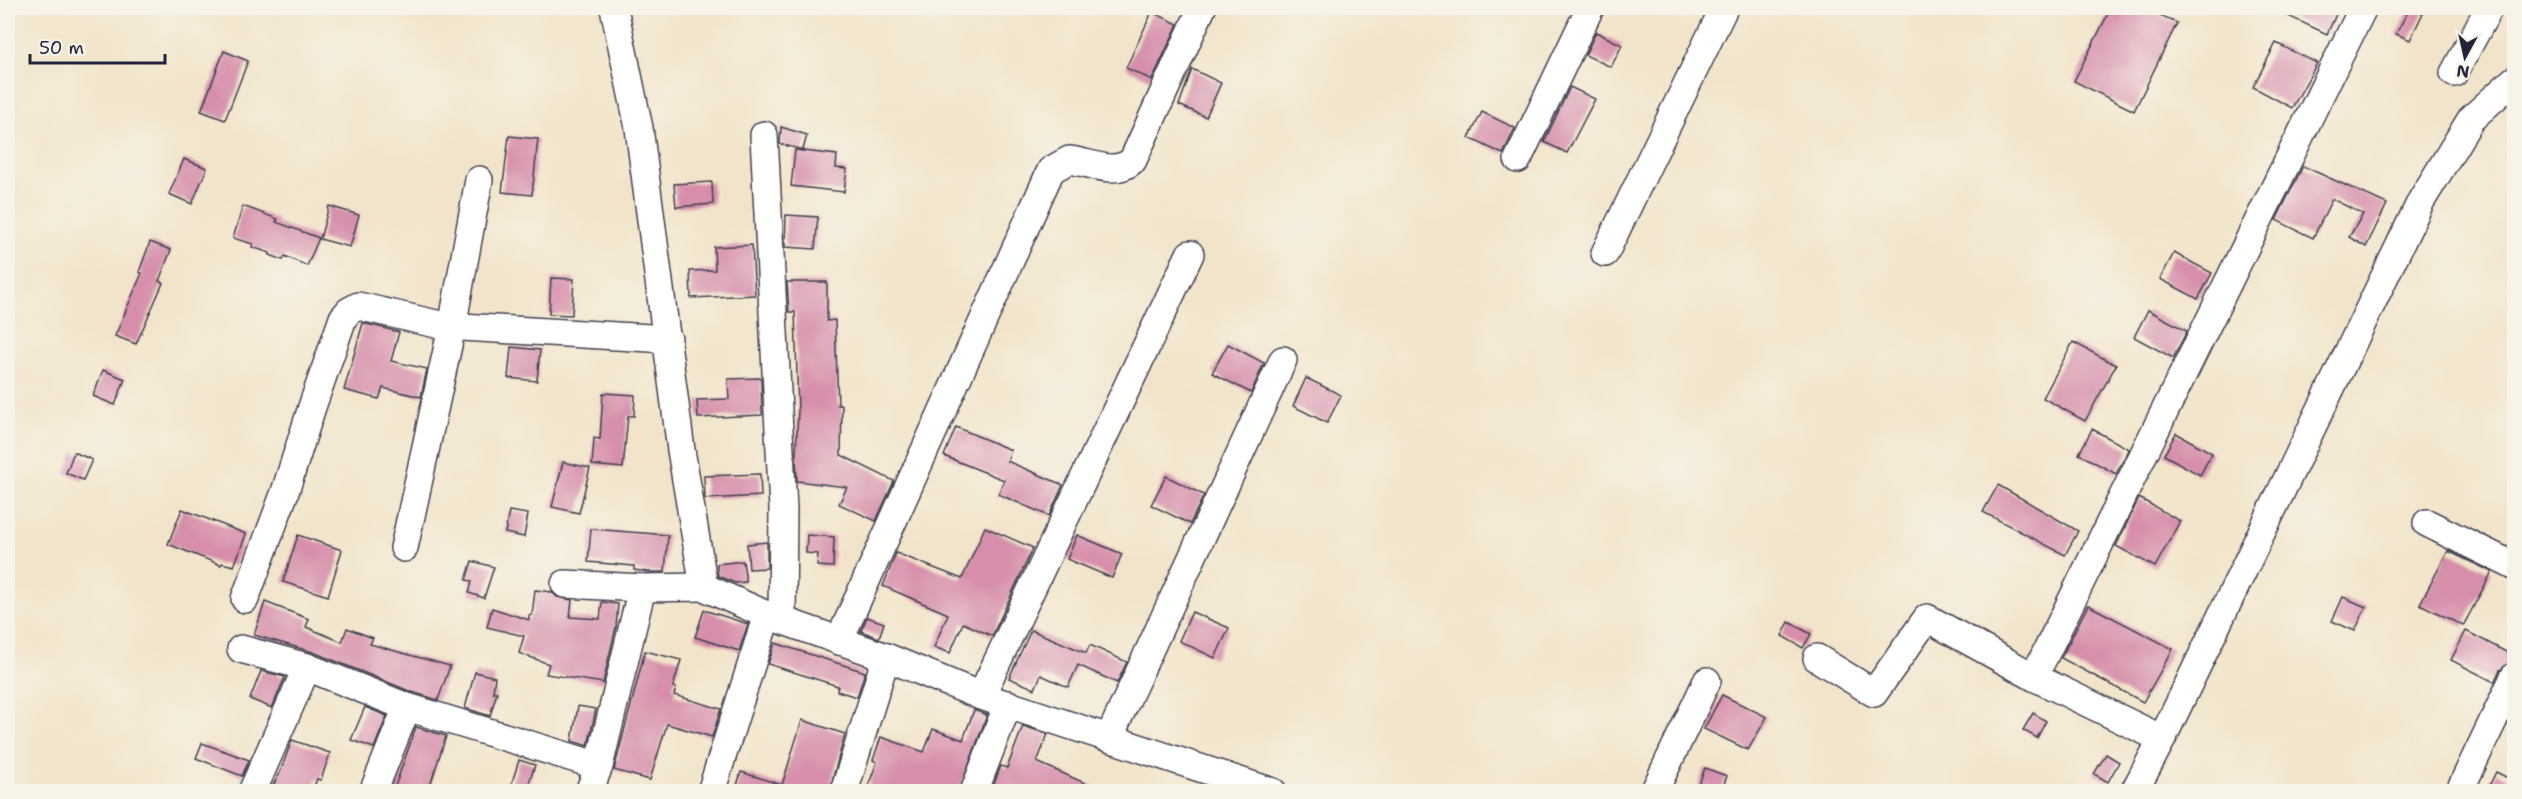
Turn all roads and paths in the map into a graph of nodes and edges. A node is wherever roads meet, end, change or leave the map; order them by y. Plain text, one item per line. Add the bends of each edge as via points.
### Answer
1 (614, 8) edge
2 (1202, 8) edge
3 (1590, 8) edge
4 (1724, 8) edge
5 (2363, 8) edge
6 (2489, 8) edge
7 (2454, 73) dead end
8 (2514, 80) edge
9 (765, 135) dead end
10 (1518, 159) dead end
11 (479, 180) dead end
12 (1605, 253) dead end
13 (1190, 254) dead end
14 (452, 327) junction
15 (668, 339) junction
16 (1283, 360) dead end
17 (2427, 523) dead end
18 (404, 548) dead end
19 (2514, 566) edge
20 (566, 584) dead end
21 (704, 587) junction
22 (642, 588) junction
23 (245, 598) dead end
24 (775, 618) junction
25 (840, 641) junction
26 (241, 649) dead end
27 (886, 657) junction
28 (1817, 658) dead end
29 (307, 667) junction
30 (2034, 677) junction
31 (2514, 677) edge
32 (1707, 681) dead end
33 (981, 696) junction
34 (1008, 704) junction
35 (407, 707) junction
36 (1109, 738) junction
37 (2162, 738) junction
38 (599, 766) junction
39 (252, 792) edge
40 (373, 792) edge
41 (589, 792) edge
42 (711, 792) edge
43 (844, 792) edge
44 (974, 792) edge
45 (1273, 792) edge
46 (1654, 792) edge
47 (2134, 792) edge
48 (2459, 792) edge

1 - 15 street via 639,128
2 - 25 street via 1133,160 1126,167 1115,169 1069,160 1052,170
3 - 10 street
4 - 12 street
5 - 30 street
6 - 7 street
8 - 37 street via 2470,119 2421,201
9 - 24 street via 783,509
11 - 14 street
13 - 33 street
14 - 15 street
14 - 18 street
14 - 23 street via 358,306 343,318
15 - 21 street via 681,450
16 - 36 street
17 - 19 street
20 - 22 street
21 - 22 street
21 - 24 street
22 - 38 street
24 - 25 street
24 - 42 street
25 - 27 street
26 - 29 street
27 - 33 street
27 - 43 street
28 - 30 street via 1874,693 1927,618
29 - 35 street
29 - 39 street
30 - 37 street
31 - 48 street
32 - 46 street
33 - 34 street
34 - 36 street
34 - 44 street
35 - 38 street
35 - 40 street
36 - 45 street
37 - 47 street
38 - 41 street

